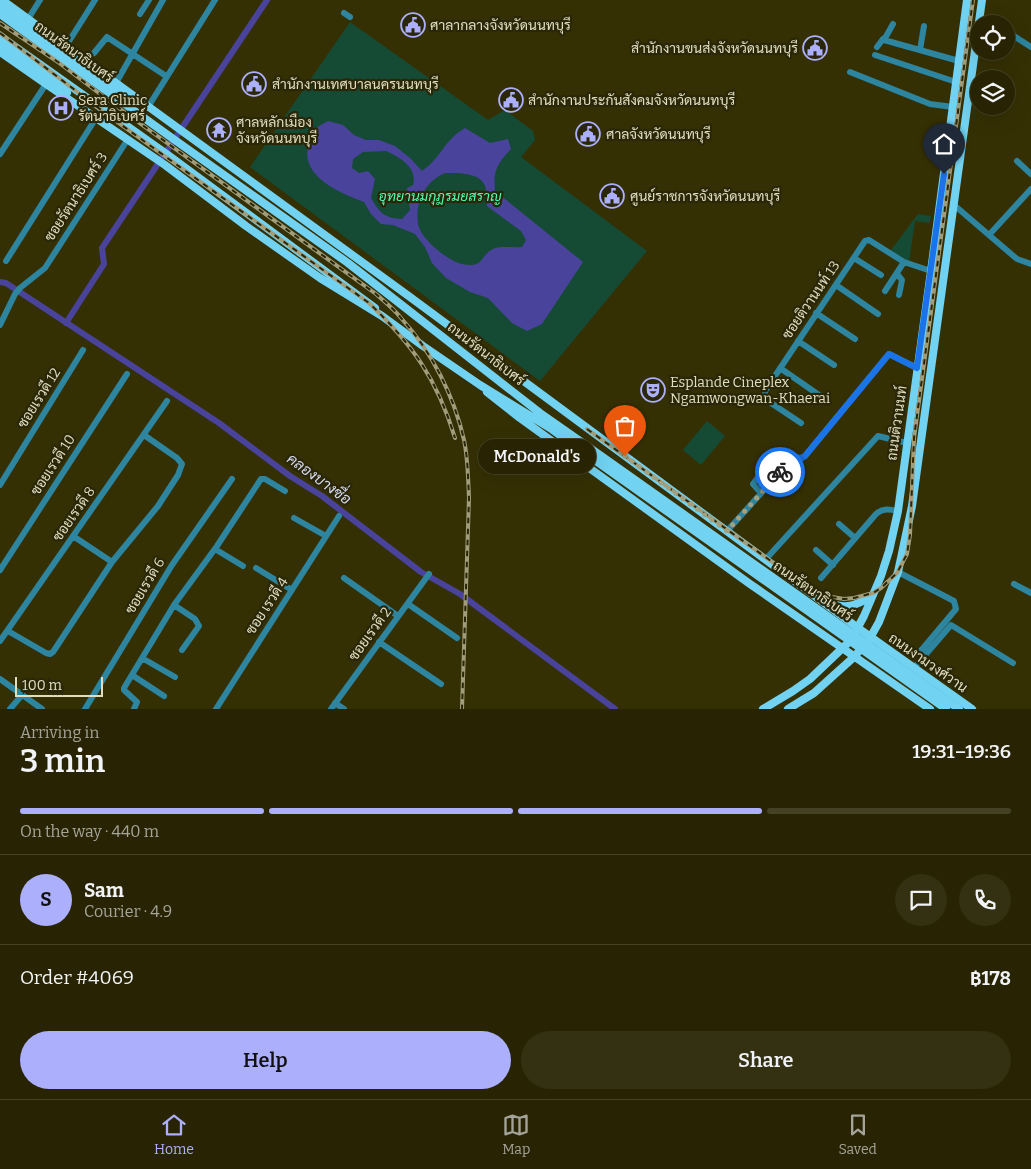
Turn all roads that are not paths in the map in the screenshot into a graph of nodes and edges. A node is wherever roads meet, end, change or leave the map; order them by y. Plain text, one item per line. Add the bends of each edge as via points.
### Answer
1 (2, 0) edge
2 (40, 0) edge
3 (95, 0) edge
4 (149, 0) edge
5 (215, 0) edge
6 (967, 0) edge
7 (982, 0) edge
8 (160, 1) edge
9 (0, 7) edge
10 (0, 14) edge
11 (140, 14) dead end
12 (980, 15) edge
13 (28, 19) junction
14 (893, 24) dead end
15 (924, 26) dead end
16 (0, 36) edge
17 (1015, 37) edge
18 (883, 39) junction
19 (0, 44) edge
20 (66, 46) junction
21 (877, 47) dead end
22 (1031, 47) edge
23 (920, 50) junction
24 (3, 53) edge
25 (94, 53) dead end
26 (133, 53) junction
27 (875, 55) dead end
28 (973, 60) edge
29 (959, 61) junction
30 (0, 63) edge
31 (850, 72) dead end
32 (166, 76) junction
33 (116, 82) junction
34 (956, 82) junction
35 (46, 84) junction
36 (953, 107) junction
37 (150, 108) junction
38 (163, 117) junction
39 (96, 118) junction
40 (114, 131) junction
41 (128, 140) junction
42 (174, 140) junction
43 (0, 154) edge
44 (1017, 162) dead end
45 (1031, 174) edge
46 (1031, 190) edge
47 (954, 205) junction
48 (989, 235) junction
49 (854, 258) junction
50 (6, 261) dead end
51 (904, 262) junction
52 (1031, 264) edge
53 (931, 271) junction
54 (897, 274) junction
55 (880, 275) dead end
56 (836, 285) junction
57 (885, 291) dead end
58 (899, 295) dead end
59 (816, 313) junction
60 (878, 314) dead end
61 (382, 316) junction
62 (0, 325) edge
63 (855, 338) dead end
64 (798, 341) junction
65 (83, 350) dead end
66 (834, 365) dead end
67 (780, 368) junction
68 (917, 368) junction
69 (127, 374) dead end
70 (480, 385) junction
71 (819, 395) dead end
72 (167, 401) dead end
73 (911, 409) junction
74 (925, 412) junction
75 (801, 423) dead end
76 (144, 435) junction
77 (907, 443) junction
78 (588, 451) junction
79 (764, 469) dead end
80 (232, 479) dead end
81 (0, 485) edge
82 (285, 491) dead end
83 (761, 493) junction
84 (898, 511) junction
85 (339, 516) dead end
86 (294, 518) dead end
87 (839, 524) dead end
88 (727, 531) junction
89 (73, 536) junction
90 (326, 536) junction
91 (855, 538) junction
92 (215, 549) junction
93 (816, 550) dead end
94 (766, 561) junction
95 (112, 562) junction
96 (833, 565) junction
97 (243, 566) dead end
98 (256, 568) dead end
99 (0, 570) edge
100 (898, 572) junction
101 (429, 574) dead end
102 (344, 578) dead end
103 (821, 578) dead end
104 (796, 583) junction
105 (750, 584) junction
106 (1014, 584) dead end
107 (292, 590) junction
108 (807, 592) junction
109 (1031, 593) edge
110 (872, 596) junction
111 (408, 604) junction
112 (174, 605) junction
113 (398, 616) junction
114 (857, 630) junction
115 (8, 631) junction
116 (457, 638) dead end
117 (870, 638) junction
118 (851, 640) junction
119 (0, 641) edge
120 (379, 642) junction
121 (864, 645) junction
122 (843, 649) junction
123 (182, 650) dead end
124 (919, 653) dead end
125 (855, 655) junction
126 (142, 658) junction
127 (1013, 664) dead end
128 (914, 668) junction
129 (132, 675) junction
130 (174, 677) dead end
131 (1, 683) edge
132 (441, 684) dead end
133 (907, 693) junction
134 (22, 695) junction
135 (164, 696) dead end
136 (333, 706) edge
137 (10, 709) edge
138 (42, 709) edge
139 (85, 709) edge
140 (134, 709) edge
141 (216, 709) edge
142 (344, 709) edge
143 (762, 709) edge
144 (788, 709) edge
145 (930, 709) edge
146 (946, 709) edge
147 (959, 709) edge
148 (972, 709) edge

1 - 13 main road, ถนนรัตนาธิเบศร์
2 - 13 street
3 - 20 street
4 - 11 street
5 - 32 street
6 - 29 main road, ถนนติวานนท์
7 - 12 main road, ถนนติวานนท์
8 - 26 street
9 - 37 main road via 134,102
10 - 42 main road, ถนนรัตนาธิเบศร์
13 - 20 main road, ถนนรัตนาธิเบศร์
14 - 18 street
15 - 23 street
16 - 61 main road, ถนนรัตนาธิเบศร์ via 356,292
17 - 22 street
18 - 21 street
18 - 23 street
19 - 40 main road
20 - 33 main road, ถนนรัตนาธิเบศร์
23 - 29 street
24 - 30 street
24 - 35 main road, ถนนรัตนาธิเบศร์
25 - 26 street via 106,37
26 - 32 street
26 - 33 street
27 - 34 street
28 - 47 main road, ถนนติวานนท์
29 - 34 main road, ถนนติวานนท์
31 - 36 street via 930,104
32 - 37 street
33 - 37 main road, ถนนรัตนาธิเบศร์
34 - 36 main road, ถนนติวานนท์
35 - 39 main road, ถนนรัตนาธิเบศร์
35 - 43 street
36 - 53 main road, ถนนติวานนท์
37 - 38 main road, ถนนรัตนาธิเบศร์
38 - 42 main road
38 - 88 main road, ถนนรัตนาธิเบศร์
39 - 40 main road, ถนนรัตนาธิเบศร์
39 - 50 street
40 - 41 main road, ถนนรัตนาธิเบศร์
41 - 61 main road, ถนนรัตนาธิเบศร์ via 320,278
41 - 62 street, ซอยรัตนาธิเบศร์ 3 via 45,268 15,294
42 - 78 main road, ถนนรัตนาธิเบศร์ via 348,263
44 - 45 street
46 - 48 street
47 - 48 street
47 - 74 main road, ถนนติวานนท์
48 - 52 street via 1016,260
49 - 51 street, ซอยติวานนท์ 13 via 869,240
49 - 55 street
49 - 56 street, ซอยติวานนท์ 13
51 - 53 street, ซอยติวานนท์ 13
51 - 54 street
53 - 68 main road, ถนนติวานนท์
54 - 57 street
54 - 58 street via 902,280
56 - 59 street, ซอยติวานนท์ 13
56 - 60 street
59 - 63 street
59 - 64 street, ซอยติวานนท์ 13
61 - 70 main road, ถนนรัตนาธิเบศร์
64 - 66 street
64 - 67 street, ซอยติวานนท์ 13
65 - 81 street, ซอยเรวดี 12
67 - 71 street
67 - 75 street, ซอยติวานนท์ 13 via 764,391 765,399
68 - 73 main road, ถนนติวานนท์
68 - 83 street via 889,354 805,456 792,458
69 - 99 street, ซอยเรวดี 10
70 - 78 main road, ถนนรัตนาธิเบศร์
70 - 105 main road, ถนนรัตนาธิเบศร์ via 494,399
72 - 76 street, ซอยเรวดี 8
73 - 74 main road
73 - 77 main road, ถนนติวานนท์
74 - 100 main road, ถนนติวานนท์ via 911,514
76 - 89 street, ซอยเรวดี 8
76 - 95 street via 177,458 182,467 158,506
77 - 84 main road, ถนนติวานนท์
77 - 94 street via 878,436
78 - 146 main road, ถนนรัตนาธิเบศร์, bridge
78 - 147 main road, ถนนรัตนาธิเบศร์, bridge
79 - 83 street via 753,484
80 - 139 street, ซอยเรวดี 6 via 172,565
82 - 92 street via 261,479
83 - 88 street
84 - 91 street via 880,510
84 - 110 main road, ถนนติวานนท์ via 889,551
85 - 90 street, ซอย เรวดี 4
86 - 90 street
87 - 91 street
88 - 94 main road, ถนนรัตนาธิเบศร์
89 - 95 street
89 - 115 street, ซอยเรวดี 8
90 - 107 street, ซอย เรวดี 4
91 - 96 street
92 - 97 street
92 - 112 street
93 - 96 street
94 - 104 main road, ถนนรัตนาธิเบศร์
94 - 105 main road via 772,570 771,580 763,586
95 - 115 street via 50,654
96 - 103 street
98 - 107 street
100 - 117 main road, ถนนติวานนท์ via 880,622
100 - 124 street via 954,601 956,609
101 - 111 street, ซอยเรวดี 2
102 - 113 street
104 - 108 main road, ถนนรัตนาธิเบศร์
104 - 118 main road via 806,605
105 - 122 main road, ถนนรัตนาธิเบศร์
106 - 109 street
107 - 141 street, ซอย เรวดี 4
108 - 110 main road via 845,607
108 - 114 main road, ถนนรัตนาธิเบศร์
110 - 114 main road, ถนนติวานนท์
111 - 113 street, ซอยเรวดี 2
111 - 116 street
112 - 123 street via 195,619 199,626
112 - 126 street
113 - 120 street, ซอยเรวดี 2
114 - 117 main road, ถนนรัตนาธิเบศร์
114 - 118 main road, ถนนติวานนท์
114 - 121 main road
115 - 119 street, ซอยเรวดี 8
117 - 121 main road, ถนนติวานนท์
117 - 128 main road, ถนนงามวงศ์วาน
118 - 122 main road, ถนนติวานนท์
118 - 125 main road
120 - 132 street
120 - 136 street, ซอยเรวดี 2
121 - 125 main road, ถนนติวานนท์
121 - 133 main road via 900,676
122 - 125 main road, ถนนรัตนาธิเบศร์
122 - 143 main road, ถนนติวานนท์ via 793,692
125 - 133 main road
125 - 144 main road, ถนนติวานนท์ via 814,693
126 - 129 street
126 - 130 street
127 - 128 street via 951,625
128 - 148 main road, ถนนงามวงศ์วาน
129 - 135 street
129 - 140 street via 124,690 137,702
131 - 134 street
133 - 145 main road
134 - 137 street
134 - 138 street
136 - 142 street

